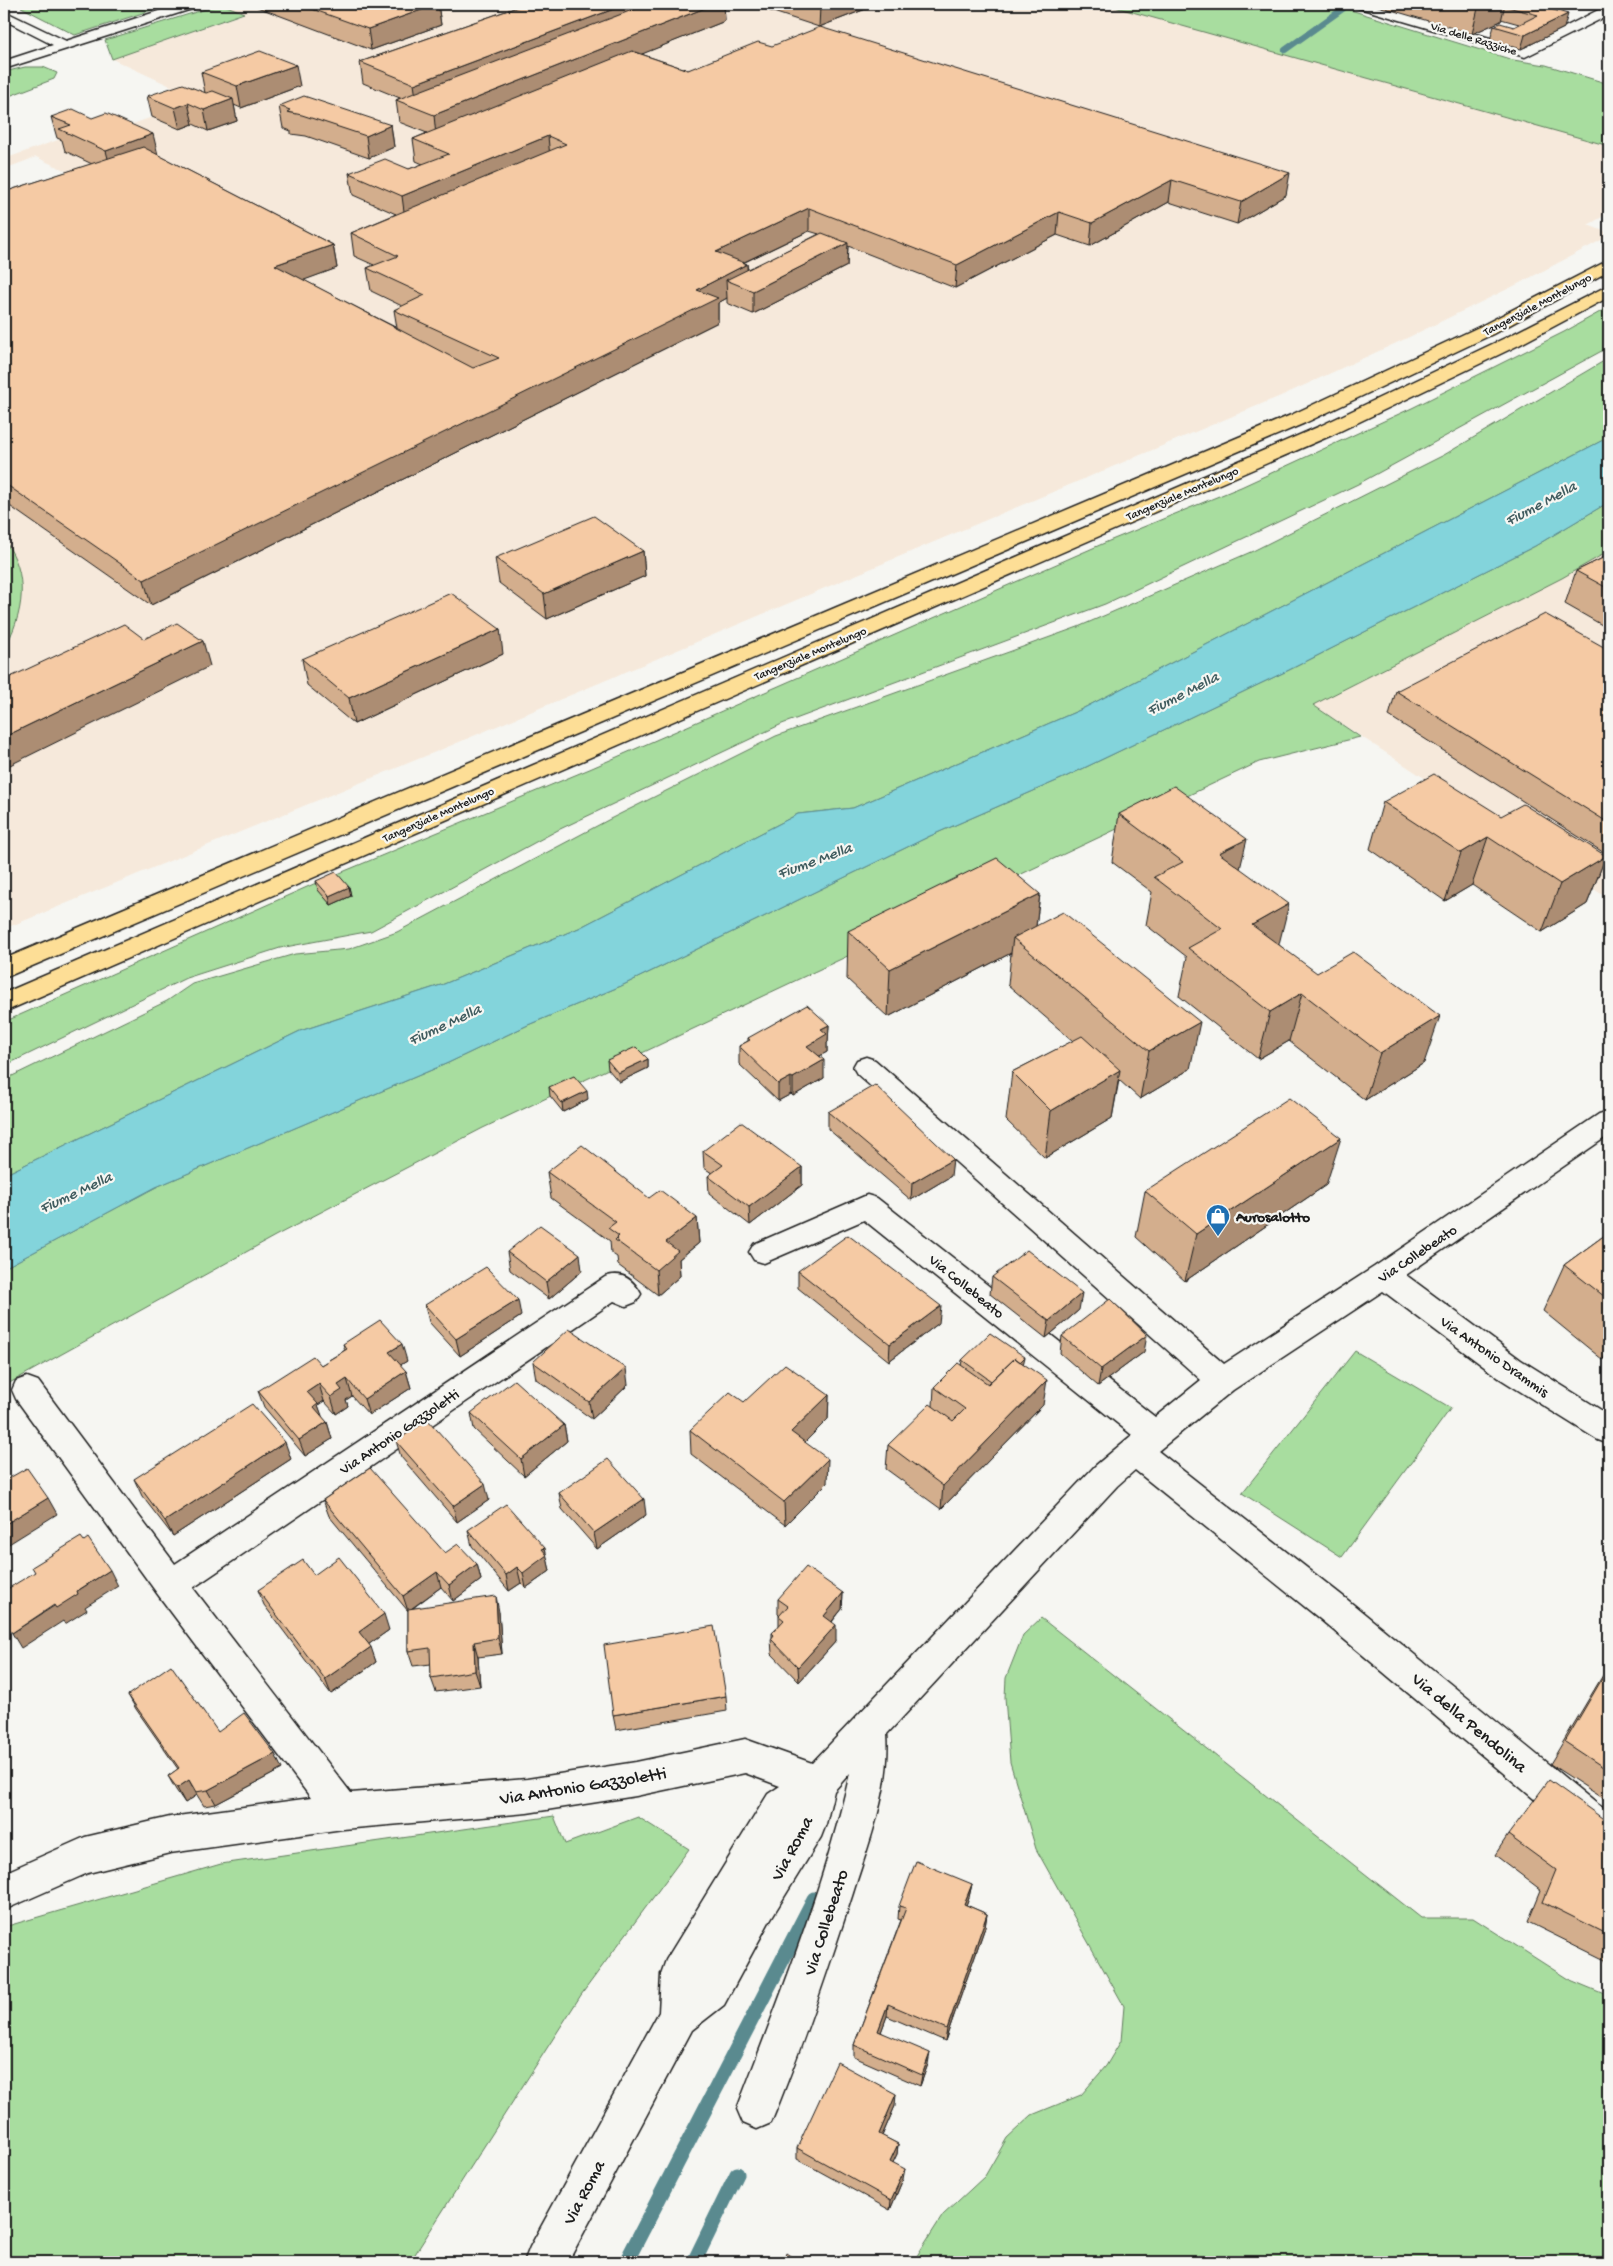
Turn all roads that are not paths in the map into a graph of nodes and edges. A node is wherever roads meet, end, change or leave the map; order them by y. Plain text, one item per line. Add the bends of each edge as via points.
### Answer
1 (193, 4) edge
2 (1361, 4) edge
3 (1609, 10) edge
4 (4, 15) edge
5 (64, 45) junction
6 (4, 65) edge
7 (1609, 265) edge
8 (1609, 290) edge
9 (4, 969) edge
10 (4, 1003) edge
11 (866, 1067) dead end
12 (1609, 1121) edge
13 (764, 1252) dead end
14 (1384, 1275) junction
15 (626, 1294) dead end
16 (1222, 1381) junction
17 (27, 1390) dead end
18 (1609, 1431) edge
19 (1145, 1443) junction
20 (171, 1586) junction
21 (869, 1730) junction
22 (818, 1782) junction
23 (343, 1811) junction
24 (1609, 1833) edge
25 (4, 1892) edge
26 (757, 2108) dead end
27 (546, 2262) edge

1 - 5 street
2 - 3 street, Via delle Razziche via 1525,53
4 - 5 street
5 - 6 street
7 - 9 highway, Tangenziale Montelungo via 1487,330 1298,419
8 - 10 highway, Tangenziale Montelungo via 1324,431
11 - 16 street
12 - 14 street, Via Collebeato
13 - 19 street, Via Collebeato via 866,1206
14 - 16 street, Via Collebeato
14 - 18 street, Via Antonio Drammis via 1510,1369
15 - 20 street, Via Antonio Gazzoletti via 615,1285
16 - 19 street, Via Collebeato
17 - 20 street
19 - 21 street, Via Collebeato via 1099,1483
19 - 24 street, Via della Pendolina via 1332,1608 1584,1817
20 - 23 street
21 - 22 street, Via Collebeato
21 - 26 street, Via Collebeato via 871,1759 857,1822 807,1977
22 - 23 street, Via Antonio Gazzoletti via 745,1756 636,1779 526,1796
22 - 27 street, Via Roma via 808,1824 710,1991 678,2016
23 - 25 street, Via Antonio Gazzoletti via 170,1836 85,1855

